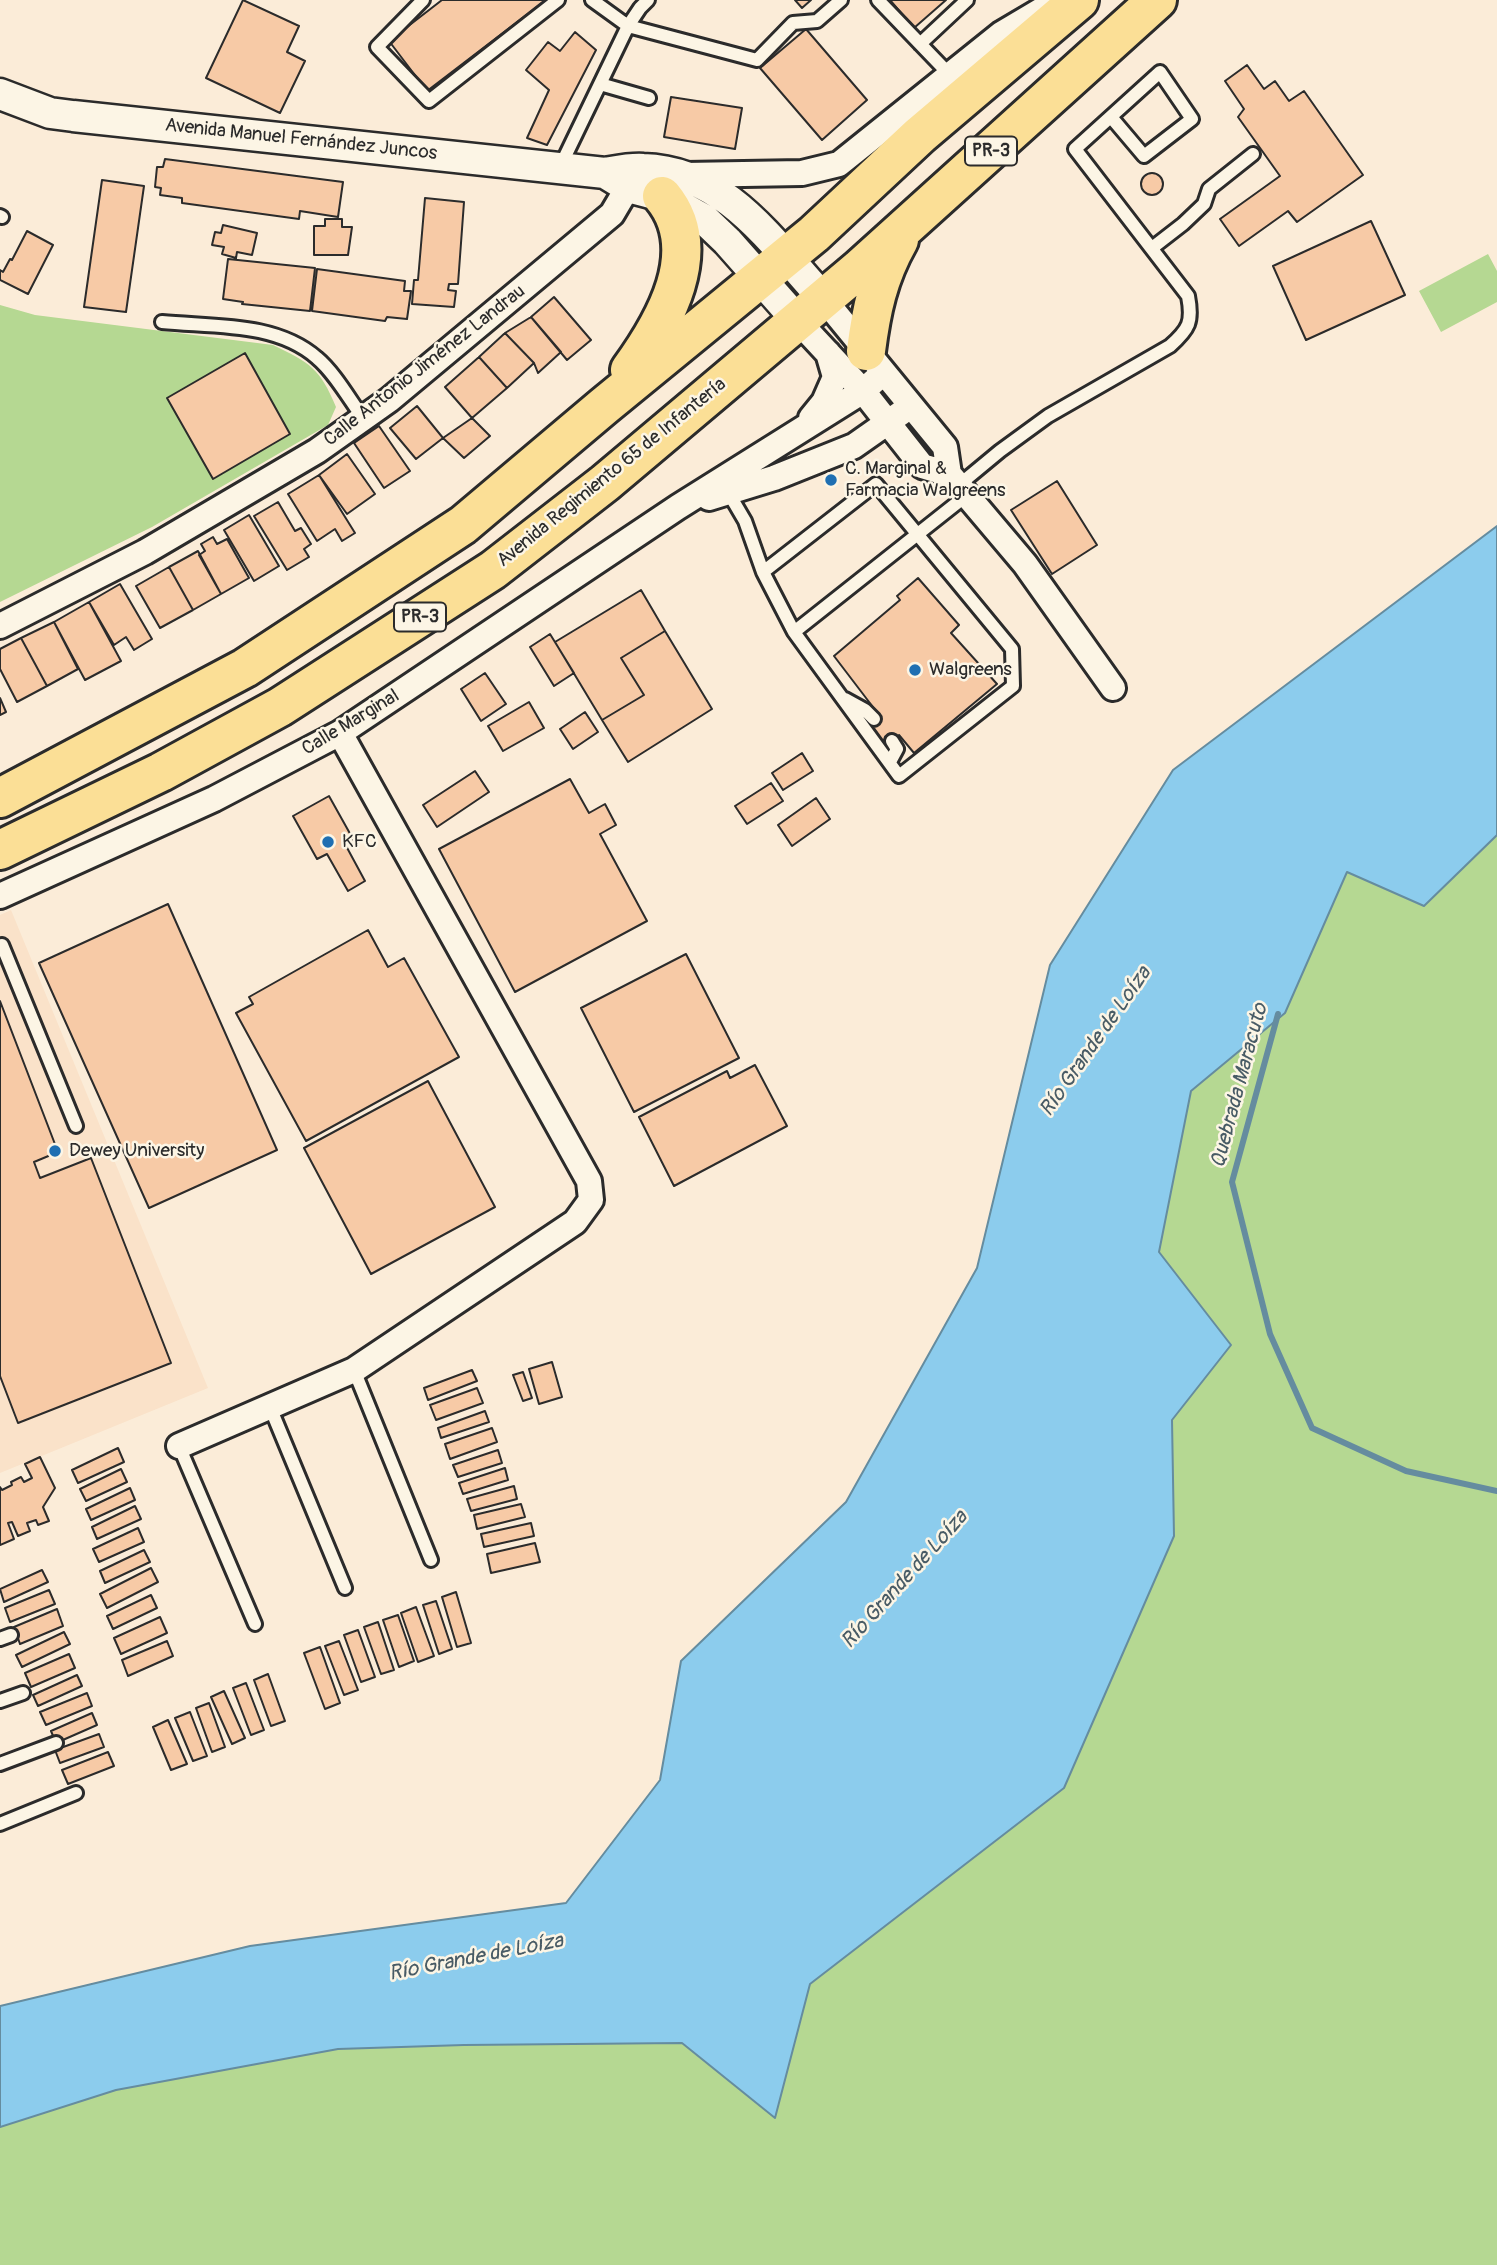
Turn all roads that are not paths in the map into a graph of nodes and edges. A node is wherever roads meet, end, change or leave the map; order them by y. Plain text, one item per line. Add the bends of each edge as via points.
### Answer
1 (423, 0) edge
2 (558, 0) edge
3 (592, 0) edge
4 (648, 0) edge
5 (841, 0) edge
6 (878, 0) edge
7 (967, 0) edge
8 (1058, 0) edge
9 (1079, 0) edge
10 (1157, 0) edge
11 (628, 26) junction
12 (920, 44) junction
13 (950, 75) junction
14 (600, 83) junction
15 (1, 95) edge
16 (649, 98) dead end
17 (1111, 117) junction
18 (1253, 155) dead end
19 (559, 168) junction
20 (641, 180) junction
21 (906, 228) junction
22 (1152, 248) junction
23 (772, 268) junction
24 (810, 309) junction
25 (162, 322) dead end
26 (828, 353) junction
27 (874, 362) junction
28 (863, 391) junction
29 (910, 405) junction
30 (604, 406) junction
31 (363, 418) junction
32 (888, 423) junction
33 (802, 429) junction
34 (958, 485) junction
35 (728, 492) junction
36 (678, 507) junction
37 (919, 533) junction
38 (763, 572) junction
39 (0, 626) edge
40 (794, 632) junction
41 (1113, 688) dead end
42 (841, 697) junction
43 (874, 719) dead end
44 (340, 733) junction
45 (892, 741) dead end
46 (890, 762) junction
47 (0, 798) edge
48 (0, 850) edge
49 (0, 896) edge
50 (1, 943) edge
51 (76, 1126) dead end
52 (354, 1370) junction
53 (270, 1407) junction
54 (179, 1446) joint
55 (432, 1560) dead end
56 (345, 1588) dead end
57 (255, 1623) dead end
58 (23, 1693) dead end
59 (0, 1701) edge
60 (56, 1743) dead end
61 (0, 1764) edge
62 (76, 1793) dead end
63 (0, 1825) edge

1 - 2 lane via 377,47 429,101
3 - 11 lane
4 - 11 lane
5 - 11 lane via 817,21 793,23 757,60
6 - 12 lane
7 - 12 lane
8 - 13 street via 1001,34
9 - 23 main road, PR-3
10 - 21 main road, Avenida Regimiento 65 de Infantería / PR-3
11 - 14 lane
12 - 13 lane
13 - 20 street via 839,164 802,173
14 - 16 lane
14 - 19 lane
15 - 19 street, Avenida Manuel Fernández Juncos via 72,116
17 - 17 lane via 1160,72 1192,119 1144,156
17 - 22 lane via 1075,149
18 - 22 lane via 1209,189 1204,204 1184,225
19 - 20 street, Avenida Manuel Fernández Juncos
20 - 23 street, Avenida Manuel Fernández Juncos via 702,182 727,197 749,215
20 - 30 main road via 671,207 681,240 680,272 665,316
20 - 31 street, Calle Antonio Jiménez Landrau via 612,214
21 - 24 main road, Avenida Regimiento 65 de Infantería / PR-3
21 - 27 main road via 871,309
22 - 34 lane via 1188,296 1190,322 1182,335 1048,416
23 - 24 street, Avenida Manuel Fernández Juncos
23 - 30 main road, PR-3
24 - 26 street
24 - 27 street
24 - 48 main road, Avenida Regimiento 65 de Infantería / PR-3 via 605,483 493,570 280,707 161,772
25 - 31 lane via 271,332 295,342 319,359
26 - 28 street
26 - 33 street via 835,377 824,402
27 - 28 street, Calle Marginal
27 - 29 street
28 - 32 street
28 - 33 street, Calle Marginal
29 - 32 street, Calle Marginal
29 - 34 street via 945,447
30 - 47 main road, PR-3 via 463,525 245,668
31 - 39 street, Calle Antonio Jiménez Landrau via 317,451 145,552
32 - 34 street via 922,466
32 - 35 street, Calle Marginal via 854,446
33 - 36 street, Calle Marginal
34 - 37 lane
34 - 41 street via 1025,564
35 - 36 street, Calle Marginal
35 - 38 lane via 745,521
36 - 44 street, Calle Marginal
37 - 38 lane via 876,484
37 - 40 lane
37 - 46 lane via 1012,649 1013,687 899,776
38 - 40 lane
40 - 42 lane
42 - 43 lane
42 - 46 lane
44 - 49 street, Calle Marginal via 214,799
44 - 52 street via 589,1181 591,1200 575,1222
45 - 46 lane via 897,749
50 - 51 lane
52 - 53 street
52 - 55 lane
53 - 54 street
53 - 56 lane
54 - 57 lane
58 - 59 lane
60 - 61 lane
62 - 63 lane

